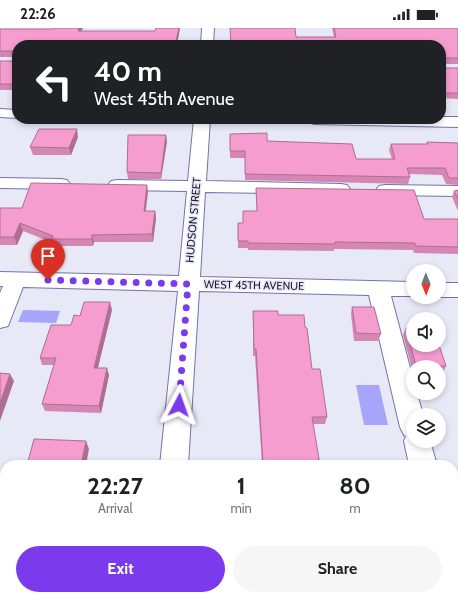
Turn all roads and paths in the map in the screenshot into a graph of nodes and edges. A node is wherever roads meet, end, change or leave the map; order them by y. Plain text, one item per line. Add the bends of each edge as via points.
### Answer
1 (208, 28) edge
2 (428, 28) edge
3 (458, 28) edge
4 (207, 40) edge
5 (0, 113) edge
6 (12, 114) edge
7 (446, 122) edge
8 (458, 122) edge
9 (202, 124) edge
10 (0, 183) edge
11 (78, 184) edge
12 (102, 185) edge
13 (196, 186) junction
14 (458, 191) edge
15 (8, 279) edge
16 (188, 284) junction
17 (378, 288) junction
18 (406, 289) edge
19 (446, 290) edge
20 (458, 290) edge
21 (0, 320) edge
22 (408, 408) edge
23 (419, 448) edge
24 (174, 460) edge
25 (422, 460) edge

1 - 4 street
2 - 3 street
5 - 6 street
7 - 8 street
9 - 13 street, HUDSON STREET
10 - 11 street
12 - 13 street
13 - 14 street
13 - 16 street, HUDSON STREET
15 - 16 street, WEST 45TH AVENUE
15 - 21 street
16 - 17 street, WEST 45TH AVENUE
16 - 24 street, HUDSON STREET
17 - 18 street, WEST 45TH AVENUE
17 - 22 street
19 - 20 street
23 - 25 street

